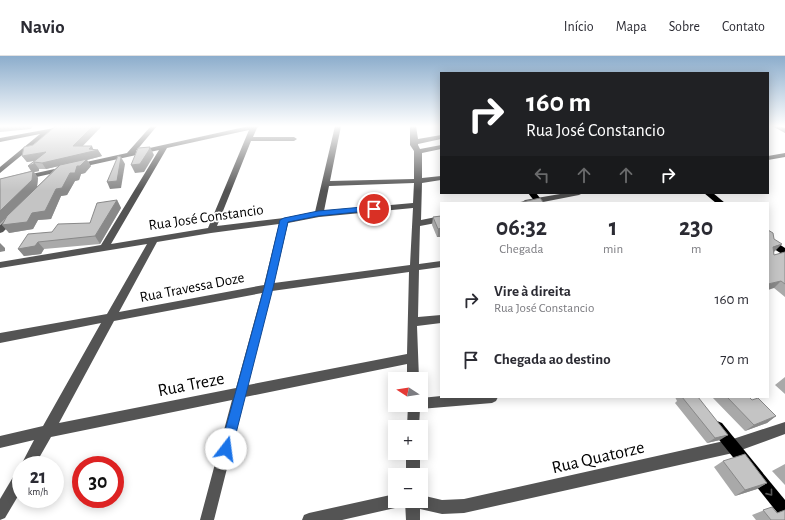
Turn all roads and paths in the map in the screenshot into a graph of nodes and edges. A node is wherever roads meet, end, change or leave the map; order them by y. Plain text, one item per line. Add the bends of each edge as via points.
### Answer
1 (28, 148) edge
2 (135, 148) edge
3 (158, 148) edge
4 (164, 148) edge
5 (245, 148) edge
6 (333, 148) edge
7 (416, 148) edge
8 (130, 154) junction
9 (785, 155) edge
10 (769, 158) edge
11 (61, 170) junction
12 (0, 171) edge
13 (440, 178) edge
14 (51, 180) edge
15 (418, 181) junction
16 (0, 183) edge
17 (325, 184) junction
18 (533, 194) edge
19 (575, 194) edge
20 (709, 194) edge
21 (539, 202) edge
22 (720, 202) edge
23 (416, 205) junction
24 (20, 211) edge
25 (318, 214) junction
26 (440, 219) edge
27 (284, 220) junction
28 (417, 224) junction
29 (0, 230) edge
30 (211, 230) junction
31 (154, 239) junction
32 (769, 241) edge
33 (104, 247) junction
34 (785, 253) edge
35 (774, 256) edge
36 (440, 264) edge
37 (2, 266) edge
38 (415, 269) junction
39 (268, 288) junction
40 (110, 318) junction
41 (440, 319) edge
42 (412, 322) junction
43 (0, 338) edge
44 (413, 358) junction
45 (413, 372) edge
46 (241, 393) junction
47 (482, 398) edge
48 (428, 403) edge
49 (708, 415) edge
50 (785, 428) edge
51 (48, 431) junction
52 (0, 442) edge
53 (733, 446) junction
54 (33, 456) edge
55 (12, 492) edge
56 (388, 503) edge
57 (428, 504) edge
58 (412, 508) edge
59 (785, 511) edge
60 (0, 513) edge
61 (207, 520) edge
62 (309, 520) edge
63 (413, 520) edge

1 - 12 street
2 - 8 street
3 - 8 street
4 - 33 street
5 - 30 street
6 - 17 street
7 - 15 street
8 - 11 street
9 - 10 street
11 - 14 street
11 - 16 street
13 - 15 street
15 - 17 street
15 - 23 street
17 - 25 street
18 - 21 main road
19 - 21 street
20 - 22 main road
23 - 25 street, Rua José Constancio
23 - 28 street
24 - 29 street
25 - 27 street, Rua José Constancio
26 - 28 street
27 - 30 street, Rua José Constancio
27 - 39 street
28 - 38 street
30 - 31 street, Rua José Constancio
31 - 33 street, Rua José Constancio
31 - 40 street
32 - 34 main road
33 - 37 street, Rua José Constancio
34 - 35 street
36 - 38 street, Rua Travessa Doze
38 - 39 street, Rua Travessa Doze
38 - 42 street
39 - 40 street, Rua Travessa Doze
39 - 46 street
40 - 43 street, Rua Travessa Doze
40 - 51 street
41 - 42 street
42 - 44 street
44 - 45 street
44 - 46 street, Rua Treze
46 - 51 street, Rua Treze
46 - 61 street
47 - 48 street
49 - 53 main road
50 - 53 street, Rua Quatorze
51 - 52 street, Rua Treze
51 - 54 street
53 - 57 street, Rua Quatorze via 464,506 442,507
53 -> 59 main road
55 - 60 street
56 - 62 street
58 - 63 street

